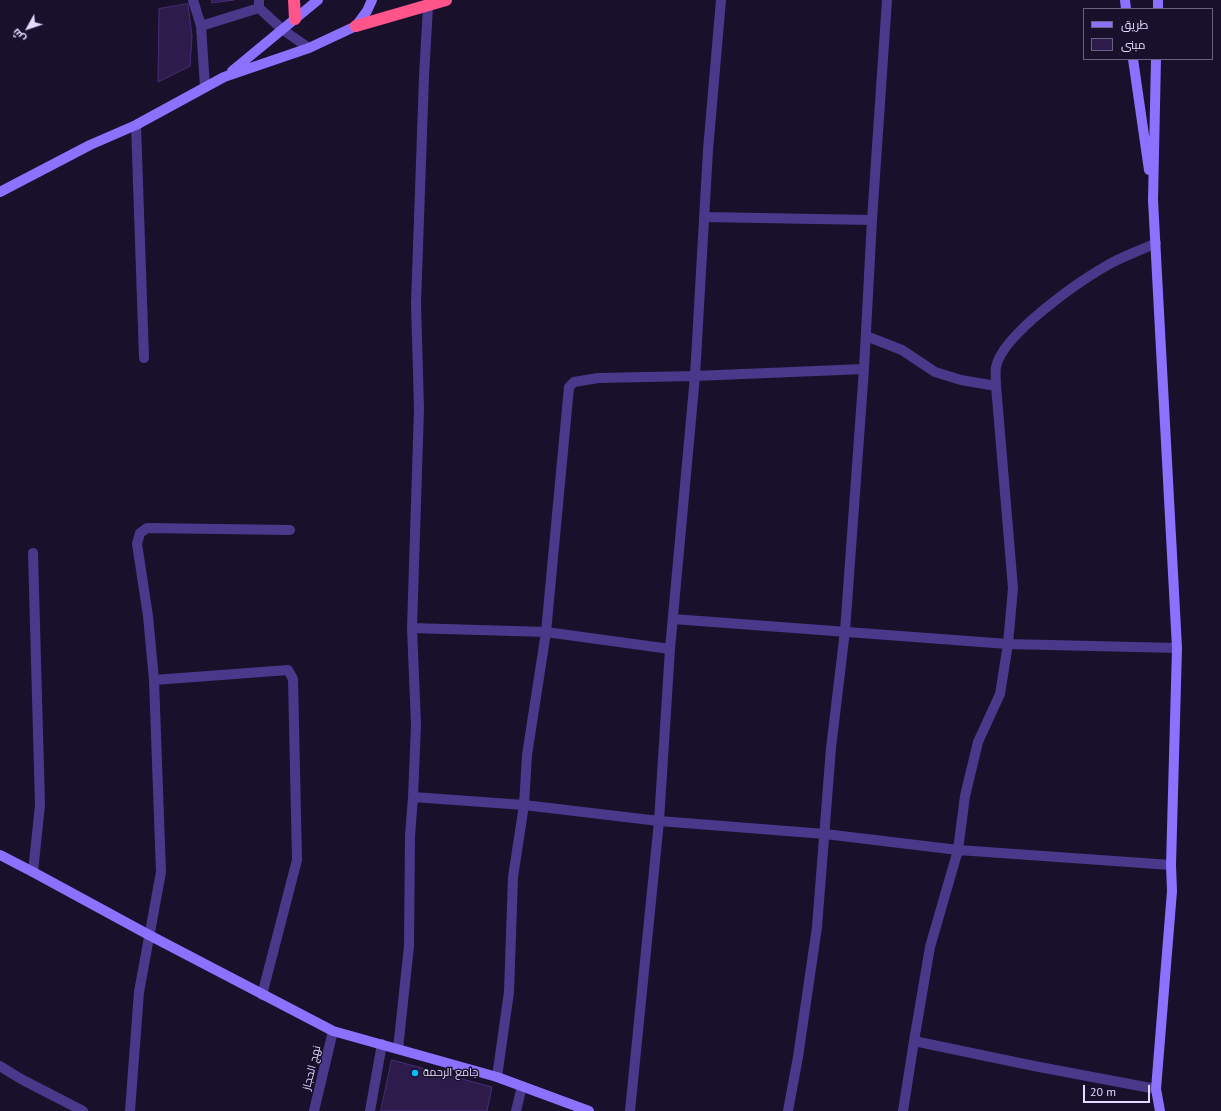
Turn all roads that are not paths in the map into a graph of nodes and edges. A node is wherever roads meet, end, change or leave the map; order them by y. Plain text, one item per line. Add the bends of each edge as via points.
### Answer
1 (193, 0) edge
2 (294, 0) edge
3 (318, 0) edge
4 (372, 0) edge
5 (446, 0) edge
6 (721, 0) edge
7 (887, 0) edge
8 (259, 4) edge
9 (428, 6) junction
10 (296, 19) junction
11 (201, 26) junction
12 (356, 26) junction
13 (283, 30) junction
14 (309, 48) junction
15 (1133, 60) edge
16 (1156, 60) edge
17 (224, 77) junction
18 (205, 87) junction
19 (136, 125) junction
20 (0, 192) edge
21 (1153, 200) junction
22 (704, 217) junction
23 (872, 220) junction
24 (1156, 243) junction
25 (866, 336) junction
26 (144, 358) dead end
27 (864, 369) junction
28 (696, 376) junction
29 (996, 386) junction
30 (290, 530) dead end
31 (33, 553) dead end
32 (673, 619) junction
33 (412, 628) junction
34 (845, 631) junction
35 (546, 632) junction
36 (1008, 644) junction
37 (1177, 648) junction
38 (670, 649) junction
39 (154, 680) junction
40 (413, 797) junction
41 (524, 805) junction
42 (659, 821) junction
43 (825, 834) junction
44 (958, 850) junction
45 (0, 855) edge
46 (1171, 865) junction
47 (33, 872) junction
48 (149, 935) junction
49 (262, 995) junction
50 (333, 1031) junction
51 (914, 1041) junction
52 (382, 1044) junction
53 (398, 1049) junction
54 (0, 1066) edge
55 (497, 1077) junction
56 (522, 1086) junction
57 (1156, 1089) junction
58 (83, 1111) edge
59 (130, 1111) edge
60 (314, 1111) edge
61 (370, 1111) edge
62 (516, 1111) edge
63 (589, 1111) edge
64 (630, 1111) edge
65 (788, 1111) edge
66 (903, 1111) edge
67 (1160, 1111) edge

1 - 11 street
2 - 10 highway
3 - 10 street
4 - 12 street
5 - 9 highway
6 - 22 street
7 - 23 street
8 - 11 street
8 - 13 street
9 - 12 highway
9 - 33 street via 416,303 419,409
10 - 13 street
11 - 18 street
12 - 14 street
13 - 14 street
13 - 17 street
14 - 17 street
15 - 21 street
16 - 21 street
17 - 18 street
18 - 19 street
19 - 20 street via 90,145
19 - 26 street
21 - 24 street
22 - 23 street
22 - 28 street
23 - 25 street
24 - 29 street via 1107,265 1060,296 1015,335 996,367
24 - 37 street
25 - 27 street
25 - 29 street via 902,350 935,372
27 - 28 street
27 - 34 street
28 - 32 street
28 - 35 street via 598,378 574,382 569,387
29 - 36 street via 1013,588
30 - 39 street via 147,528 140,533 137,544
31 - 47 street via 40,805
32 - 34 street
32 - 38 street
33 - 35 street
33 - 40 street via 416,725
34 - 36 street
34 - 43 street via 831,748
35 - 38 street
35 - 41 street via 528,754
36 - 37 street
36 - 44 street via 1000,694 978,742 965,796
37 - 46 street
38 - 42 street
39 - 48 street via 161,872
39 - 49 street via 288,670 294,679 297,860
40 - 41 street
40 - 53 street via 409,946
41 - 42 street
41 - 55 street via 514,877 509,992
42 - 43 street
42 - 64 street
43 - 44 street
43 - 65 street via 817,927
44 - 46 street
44 - 51 street via 930,947
45 - 47 street
46 - 57 street via 1172,891
47 - 48 street
48 - 49 street
48 - 59 street via 139,992
49 - 50 street
50 - 52 street
50 - 60 street, نهج الحجاز
51 - 57 street
51 - 66 street
52 - 53 street
52 - 61 street
53 - 55 street
54 - 58 street
55 - 56 street
56 - 62 street
56 - 63 street
57 - 67 street

